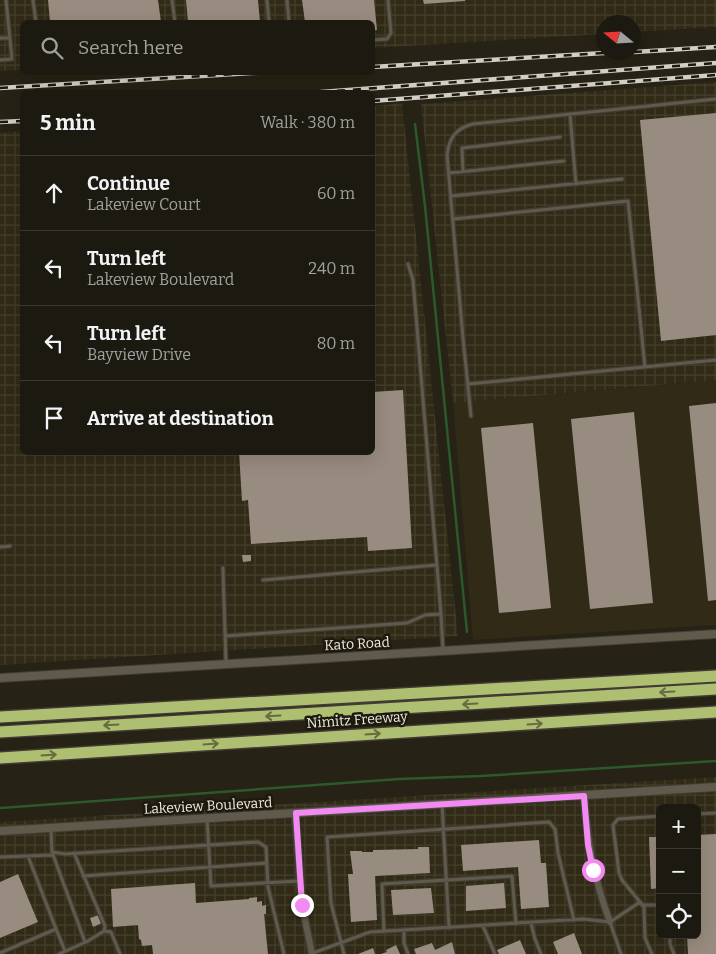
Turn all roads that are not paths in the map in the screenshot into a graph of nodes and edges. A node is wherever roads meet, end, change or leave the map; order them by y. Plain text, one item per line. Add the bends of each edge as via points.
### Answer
1 (6, 0) edge
2 (33, 0) edge
3 (172, 0) edge
4 (267, 0) edge
5 (287, 0) edge
6 (388, 0) edge
7 (36, 20) edge
8 (175, 20) edge
9 (269, 20) edge
10 (289, 20) edge
11 (0, 38) edge
12 (10, 38) junction
13 (375, 40) edge
14 (0, 60) edge
15 (716, 99) edge
16 (570, 114) junction
17 (560, 137) dead end
18 (564, 161) dead end
19 (463, 172) junction
20 (449, 173) junction
21 (622, 180) dead end
22 (576, 184) junction
23 (451, 196) junction
24 (453, 219) junction
25 (408, 264) dead end
26 (716, 360) edge
27 (645, 367) junction
28 (468, 384) junction
29 (471, 416) dead end
30 (10, 546) dead end
31 (0, 547) edge
32 (436, 565) junction
33 (222, 568) dead end
34 (263, 580) dead end
35 (440, 614) junction
36 (716, 634) edge
37 (225, 636) junction
38 (443, 651) junction
39 (226, 665) junction
40 (716, 676) edge
41 (0, 678) edge
42 (716, 689) edge
43 (716, 712) edge
44 (0, 717) edge
45 (0, 732) edge
46 (0, 758) edge
47 (716, 788) edge
48 (584, 796) junction
49 (442, 804) junction
50 (296, 813) junction
51 (716, 813) edge
52 (701, 814) edge
53 (656, 816) edge
54 (207, 818) junction
55 (51, 828) junction
56 (443, 830) junction
57 (0, 831) edge
58 (208, 845) junction
59 (52, 853) junction
60 (74, 853) junction
61 (28, 856) junction
62 (0, 858) edge
63 (267, 863) junction
64 (210, 867) junction
65 (83, 876) junction
66 (446, 880) junction
67 (299, 881) junction
68 (268, 884) junction
69 (641, 904) junction
70 (656, 905) edge
71 (574, 920) junction
72 (610, 922) junction
73 (531, 923) junction
74 (516, 924) junction
75 (483, 926) junction
76 (449, 928) junction
77 (56, 929) junction
78 (404, 930) junction
79 (104, 931) junction
80 (384, 931) junction
81 (670, 939) edge
82 (85, 942) junction
83 (340, 942) junction
84 (65, 951) junction
85 (1, 953) edge
86 (312, 953) edge
87 (59, 954) edge
88 (120, 954) edge
89 (284, 954) edge
90 (344, 954) edge
91 (408, 954) edge
92 (495, 954) edge
93 (541, 954) edge
94 (621, 954) edge
95 (652, 954) edge
96 (674, 954) edge

1 - 12 lane
2 - 7 lane
3 - 8 lane
4 - 9 lane
5 - 10 lane
6 - 13 lane via 391,33 387,39
11 - 12 lane
12 - 14 lane via 12,60
15 - 16 lane
16 - 20 lane via 463,126 448,146
16 - 22 lane
17 - 19 lane via 462,148
18 - 19 lane
19 - 20 lane
20 - 23 lane
21 - 22 lane
22 - 23 lane
23 - 24 lane
24 - 27 lane via 628,201
24 - 28 lane
25 - 32 lane via 413,280
26 - 27 lane
27 - 28 lane
28 - 29 lane
30 - 31 lane
32 - 34 lane
32 - 35 lane
33 - 37 lane
35 - 37 lane via 425,614 407,623
35 - 38 lane
36 - 38 street, Kato Road
37 - 39 lane
38 - 39 street, Kato Road
39 - 41 street, Kato Road
40 - 44 highway, Nimitz Freeway
42 -> 45 highway
46 -> 43 highway, Nimitz Freeway
47 - 48 street, Lakeview Boulevard
48 - 49 street, Lakeview Boulevard
48 - 72 street via 593,870
49 - 50 street, Lakeview Boulevard
49 - 56 lane
50 - 54 street, Lakeview Boulevard
50 - 67 street
51 - 52 lane
53 - 69 lane via 618,819 613,825 619,873
54 - 55 street, Lakeview Boulevard
54 - 58 lane
55 - 57 street, Lakeview Boulevard
55 - 59 lane
56 - 66 lane
56 - 71 lane via 549,822 555,829
56 - 83 lane via 327,837 331,903
58 - 60 lane
58 - 63 lane via 258,842 266,847
58 - 64 lane
59 - 60 lane
59 - 61 lane
59 - 82 lane
60 - 65 lane
61 - 62 lane
61 - 77 lane
63 - 64 lane
63 - 68 lane
64 - 65 lane
64 - 68 lane via 211,886
65 - 79 lane via 105,926
66 - 74 lane via 512,876
66 - 76 lane
66 - 80 lane via 382,884
67 - 68 lane
67 - 86 street
68 - 89 lane
69 - 70 lane
69 - 72 lane
69 - 95 lane via 644,907 645,938
71 - 72 lane
71 - 73 lane
72 - 94 lane
73 - 74 lane
73 - 93 lane
74 - 75 lane
75 - 76 lane
75 - 92 lane
76 - 78 lane
77 - 84 lane
77 - 85 lane
78 - 80 lane
78 - 91 lane
79 - 82 lane
79 - 88 lane via 111,932
80 - 83 lane
81 - 96 lane
82 - 84 lane
83 - 86 lane
83 - 90 lane
84 - 87 lane

